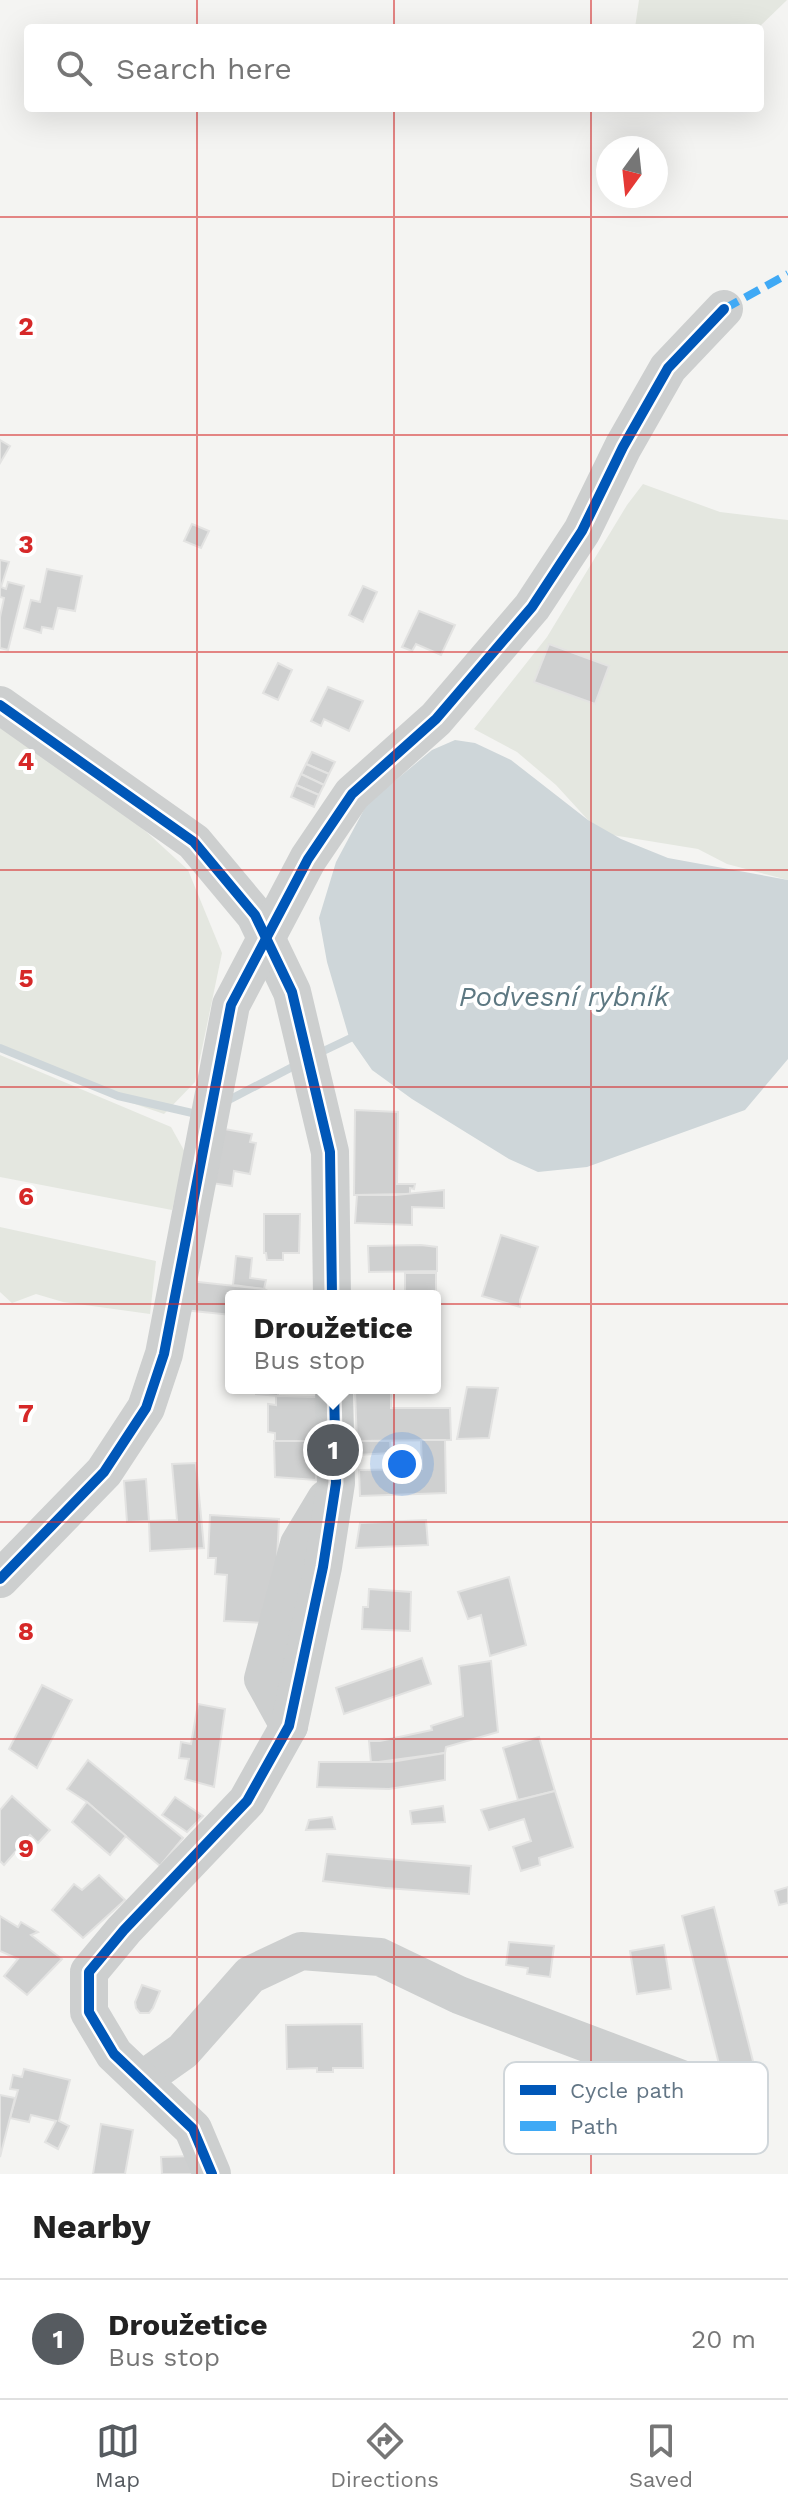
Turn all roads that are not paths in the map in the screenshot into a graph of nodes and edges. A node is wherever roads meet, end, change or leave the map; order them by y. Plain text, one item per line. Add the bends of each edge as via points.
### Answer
1 (724, 309) dead end
2 (0, 705) edge
3 (267, 939) junction
4 (332, 1290) edge
5 (334, 1394) edge
6 (0, 1579) edge
7 (637, 2062) edge
8 (142, 2080) junction
9 (212, 2174) edge

1 - 3 street via 668,368 582,531 532,607 436,719 352,794 308,859
2 - 3 street via 194,842 255,915
3 - 4 street via 292,992 330,1152
3 - 6 street via 231,1005 164,1354 146,1408 104,1472
5 - 8 street via 336,1483 289,1726 247,1801 89,1972 89,2012 114,2054
7 - 8 street via 459,1995 380,1957 301,1951 250,1975 183,2051
8 - 9 street via 193,2129

